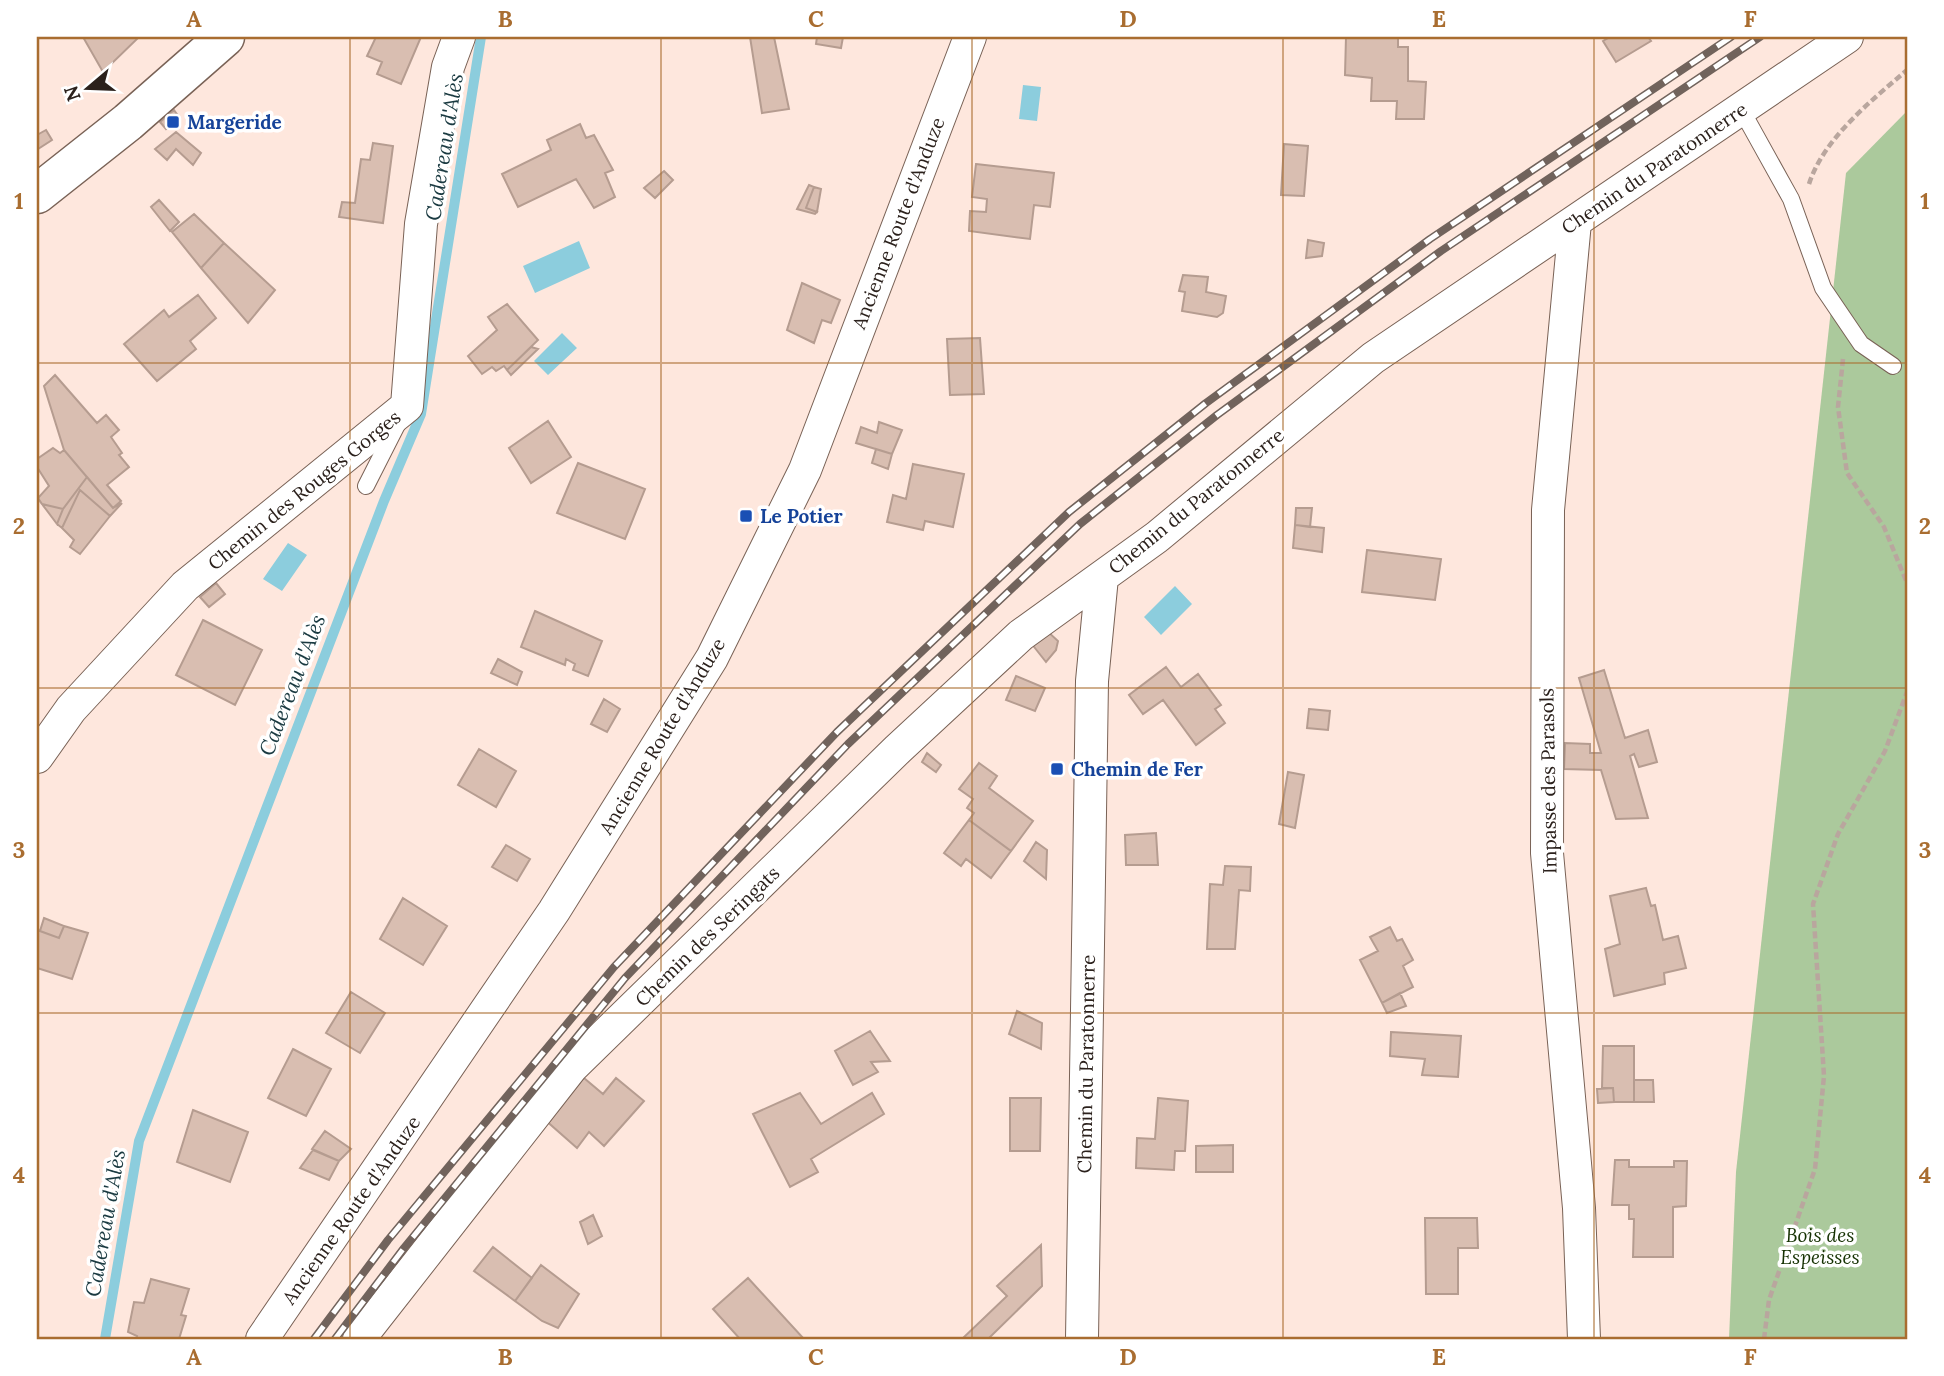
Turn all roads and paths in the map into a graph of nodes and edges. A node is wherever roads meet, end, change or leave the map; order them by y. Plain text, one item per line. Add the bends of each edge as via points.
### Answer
1 (225, 37) edge
2 (459, 37) edge
3 (970, 37) edge
4 (1847, 37) edge
5 (1907, 70) edge
6 (1741, 109) junction
7 (37, 194) edge
8 (1798, 219) junction
9 (1575, 222) junction
10 (1847, 323) junction
11 (1893, 366) dead end
12 (407, 406) junction
13 (366, 486) dead end
14 (1102, 577) junction
15 (1907, 583) edge
16 (1907, 692) edge
17 (37, 757) edge
18 (262, 1339) edge
19 (359, 1339) edge
20 (1082, 1339) edge
21 (1584, 1339) edge
22 (1764, 1339) edge

1 - 7 main road
2 - 12 street, Chemin des Rouges Gorges via 448,67 421,224
3 - 18 street, Ancienne Route d'Anduze via 805,470 712,658 554,911
4 - 6 street, Chemin du Paratonnerre
5 - 8 path via 1865,106 1816,164
6 - 8 lane
6 - 9 street, Chemin du Paratonnerre
8 - 10 lane via 1823,288
9 - 14 street, Chemin du Paratonnerre via 1373,358
9 - 21 street, Impasse des Parasols via 1548,510 1547,853 1579,1208
10 - 11 lane via 1861,344
10 - 15 path via 1838,407 1847,473 1884,527
12 - 13 lane
12 - 17 street, Chemin des Rouges Gorges via 185,586 71,709
14 - 19 street, Chemin des Seringats via 1021,635 572,1067
14 - 20 street, Chemin du Paratonnerre via 1092,681
16 - 22 path via 1885,751 1838,834 1812,904 1824,1076 1815,1169 1769,1300

